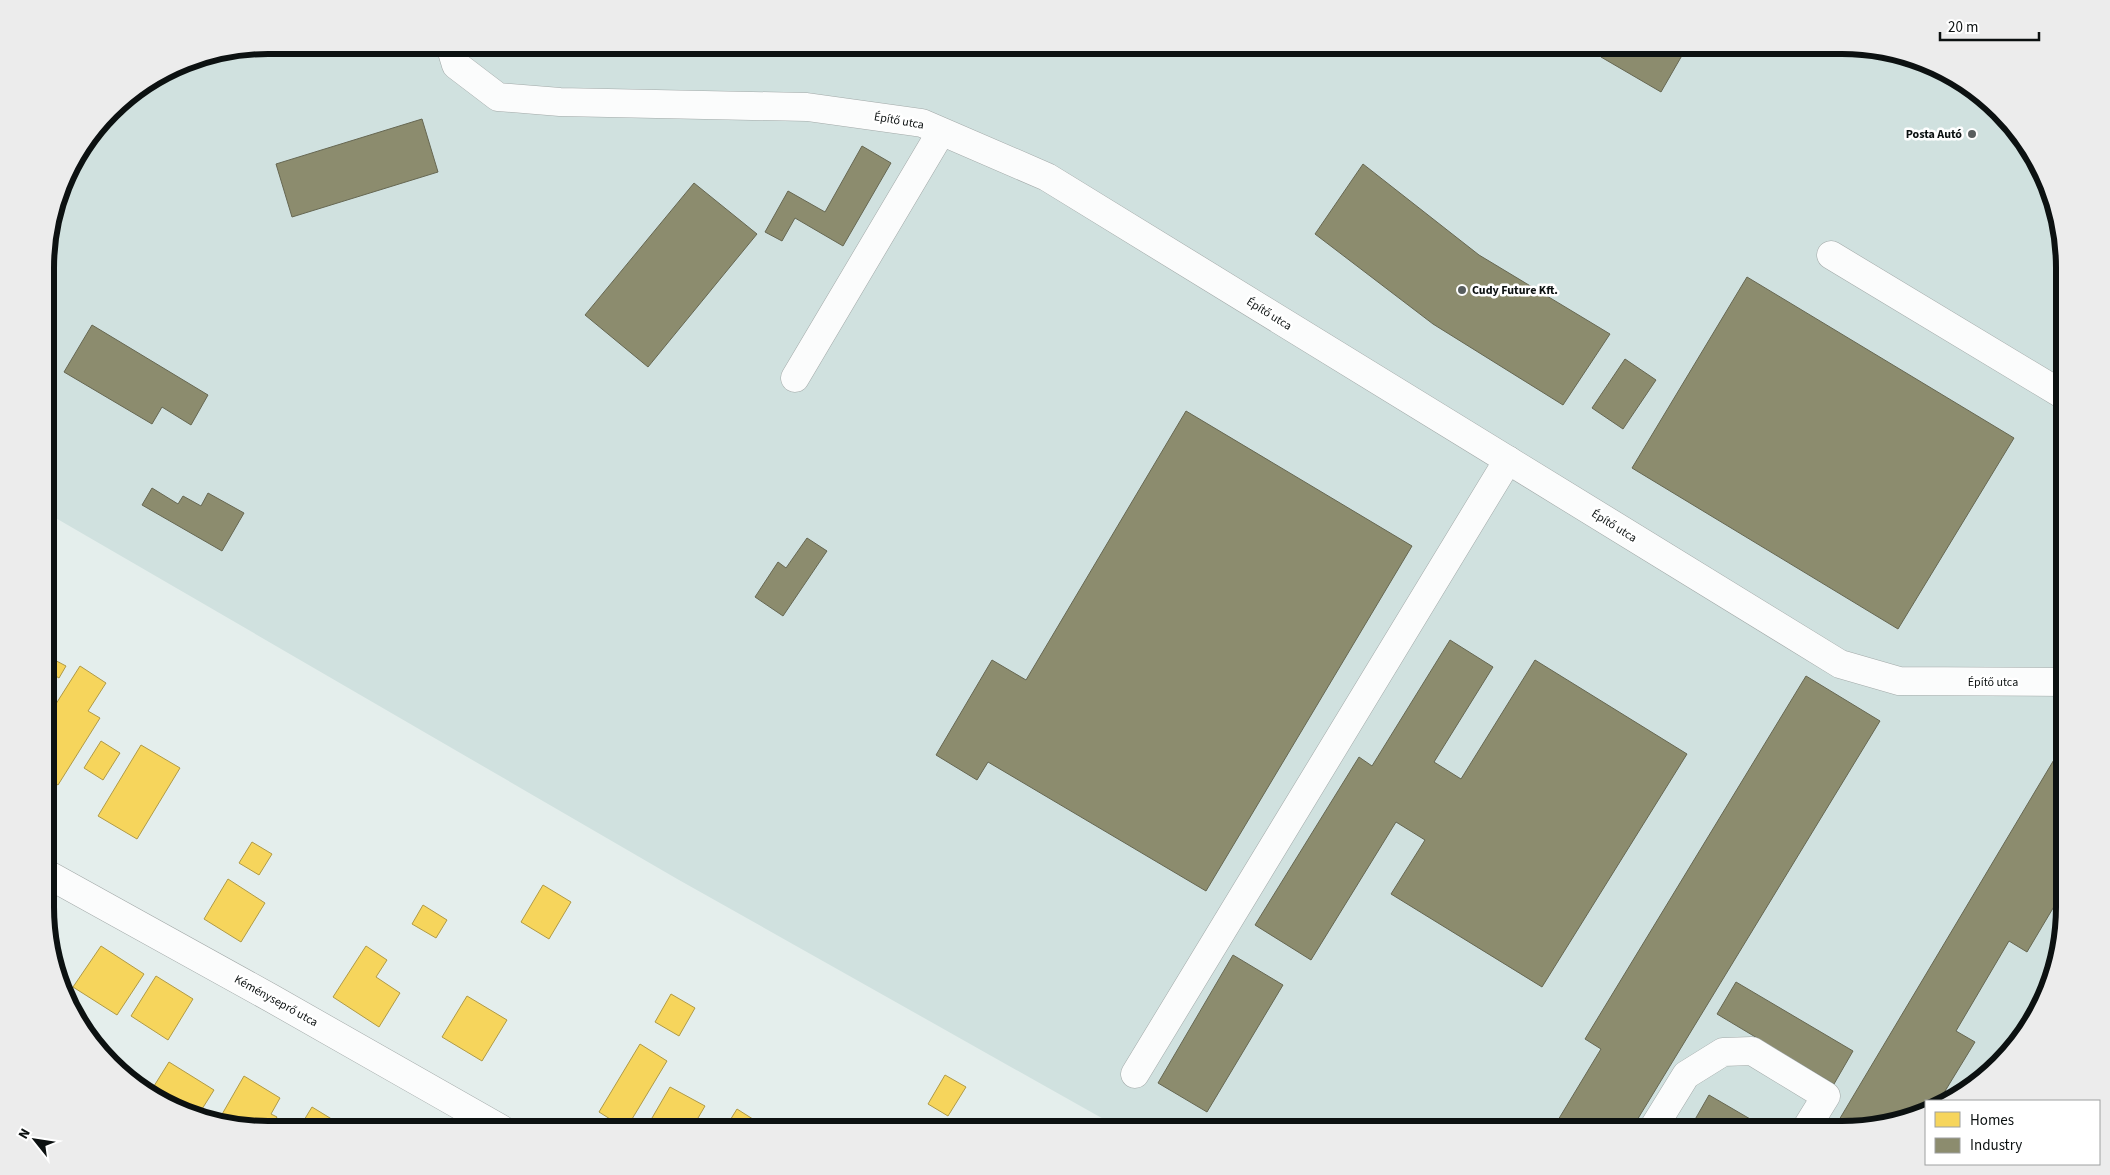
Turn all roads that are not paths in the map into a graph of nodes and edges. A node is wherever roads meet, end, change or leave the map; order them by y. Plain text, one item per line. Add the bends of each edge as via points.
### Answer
1 (453, 54) edge
2 (941, 132) junction
3 (1830, 256) dead end
4 (795, 378) dead end
5 (2056, 391) edge
6 (1508, 460) junction
7 (2056, 682) edge
8 (54, 878) edge
9 (1135, 1074) dead end
10 (487, 1121) edge
11 (1658, 1121) edge
12 (1811, 1121) edge

1 - 2 street, Építő utca via 456,65 498,97 560,102 807,108 922,123
2 - 4 street
2 - 6 street, Építő utca via 1047,178
3 - 5 street
6 - 7 street, Építő utca via 1840,664 1899,681
6 - 9 street
8 - 10 street, Kéményseprő utca
11 - 12 street via 1686,1075 1723,1052 1752,1051 1826,1096

